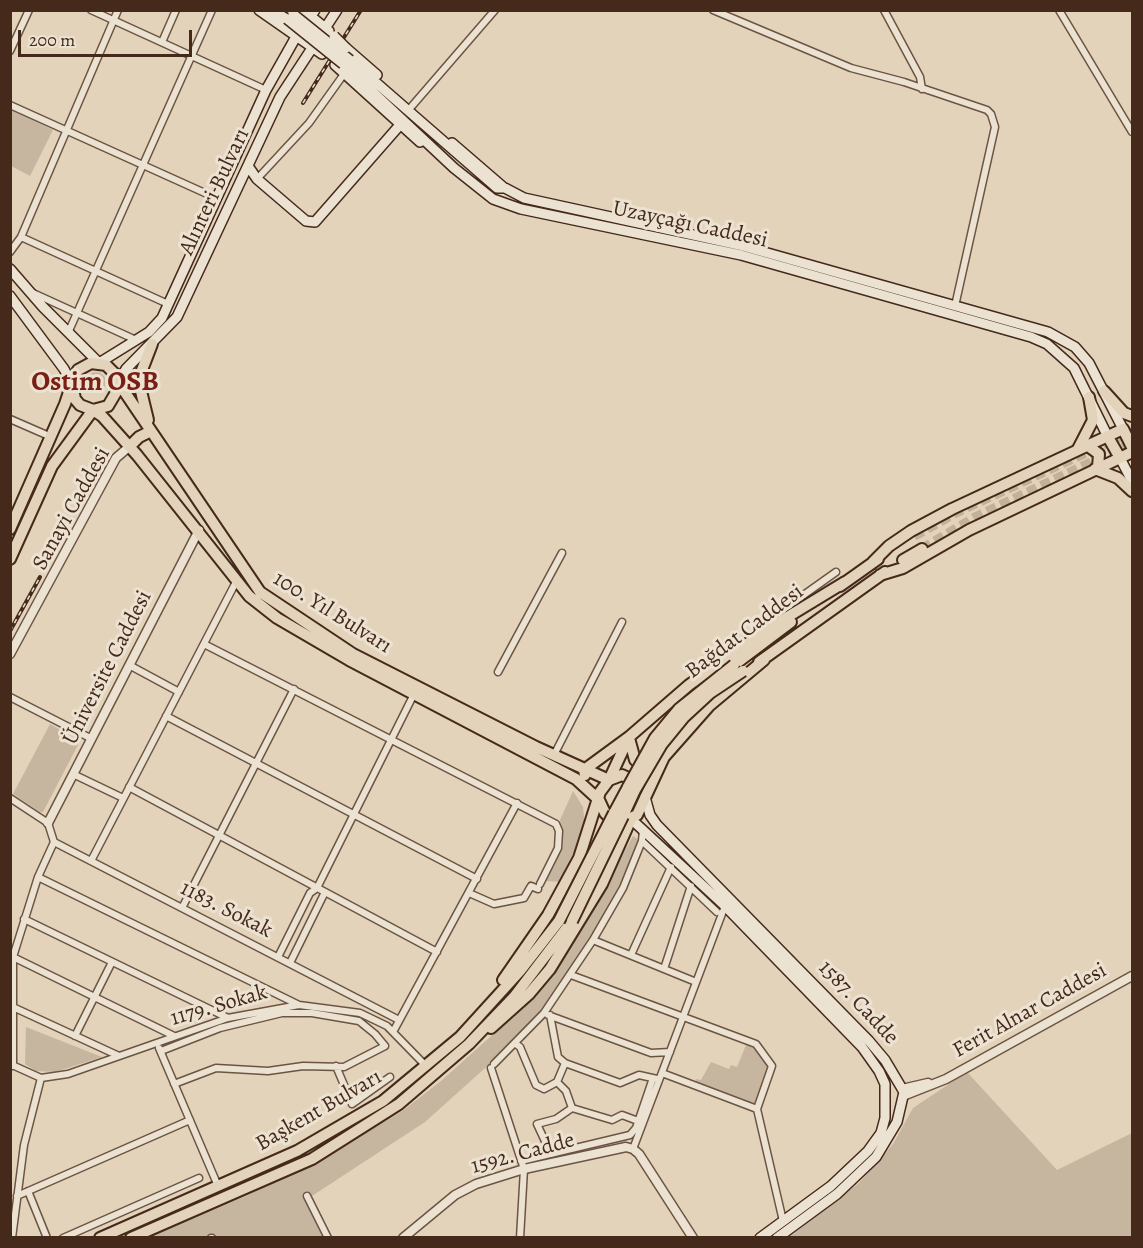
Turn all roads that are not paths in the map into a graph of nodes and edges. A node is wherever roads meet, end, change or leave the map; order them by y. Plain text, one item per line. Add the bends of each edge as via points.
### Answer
1 (29, 10) edge
2 (91, 10) edge
3 (118, 10) edge
4 (176, 10) edge
5 (212, 10) edge
6 (259, 10) edge
7 (272, 10) edge
8 (337, 10) edge
9 (495, 10) edge
10 (713, 10) edge
11 (884, 10) edge
12 (1059, 10) edge
13 (309, 12) edge
14 (289, 14) edge
15 (114, 21) junction
16 (330, 32) junction
17 (297, 35) junction
18 (162, 42) junction
19 (313, 47) junction
20 (10, 51) edge
21 (191, 56) junction
22 (343, 66) junction
23 (922, 88) junction
24 (266, 90) junction
25 (10, 105) edge
26 (412, 106) junction
27 (399, 126) junction
28 (67, 130) junction
29 (1132, 132) edge
30 (142, 164) junction
31 (248, 166) junction
32 (454, 168) junction
33 (244, 176) junction
34 (257, 179) junction
35 (505, 188) junction
36 (216, 198) junction
37 (21, 237) junction
38 (10, 252) edge
39 (10, 269) edge
40 (95, 271) junction
41 (29, 291) junction
42 (10, 296) edge
43 (168, 304) junction
44 (955, 306) junction
45 (77, 313) junction
46 (69, 333) junction
47 (136, 340) junction
48 (152, 344) junction
49 (99, 363) junction
50 (118, 382) junction
51 (72, 384) junction
52 (1104, 391) junction
53 (1089, 397) junction
54 (93, 410) junction
55 (1114, 411) junction
56 (1132, 416) edge
57 (1099, 418) junction
58 (10, 419) edge
59 (1128, 427) edge
60 (151, 431) junction
61 (49, 436) junction
62 (1108, 436) junction
63 (1088, 446) junction
64 (130, 447) junction
65 (1132, 449) edge
66 (1077, 451) junction
67 (1119, 458) junction
68 (1097, 468) junction
69 (1132, 481) edge
70 (1132, 491) edge
71 (14, 509) edge
72 (10, 529) edge
73 (199, 530) junction
74 (914, 536) tunnel mouth
75 (922, 549) tunnel mouth
76 (562, 553) dead end
77 (10, 559) edge
78 (873, 562) junction
79 (836, 572) dead end
80 (880, 575) junction
81 (237, 580) junction
82 (845, 582) junction
83 (767, 621) dead end
84 (622, 622) dead end
85 (204, 644) junction
86 (10, 654) edge
87 (764, 660) junction
88 (129, 665) junction
89 (738, 668) junction
90 (498, 672) dead end
91 (294, 689) junction
92 (179, 692) junction
93 (414, 694) junction
94 (10, 697) edge
95 (166, 716) junction
96 (629, 737) junction
97 (92, 739) junction
98 (391, 739) junction
99 (554, 755) junction
100 (663, 761) junction
101 (256, 763) junction
102 (584, 770) junction
103 (75, 774) junction
104 (576, 779) junction
105 (609, 780) junction
106 (129, 787) junction
107 (645, 797) junction
108 (10, 798) edge
109 (123, 798) junction
110 (599, 800) junction
111 (517, 803) junction
112 (354, 814) junction
113 (623, 816) junction
114 (48, 823) junction
115 (642, 830) junction
116 (219, 835) junction
117 (642, 841) junction
118 (54, 842) junction
119 (618, 849) junction
120 (579, 858) junction
121 (91, 861) junction
122 (671, 867) junction
123 (38, 877) junction
124 (477, 879) junction
125 (691, 886) junction
126 (317, 888) junction
127 (325, 892) junction
128 (469, 893) junction
129 (182, 908) junction
130 (721, 909) junction
131 (24, 920) junction
132 (593, 940) junction
133 (437, 952) junction
134 (631, 955) junction
135 (13, 957) junction
136 (278, 957) junction
137 (112, 962) junction
138 (290, 963) junction
139 (664, 969) junction
140 (571, 975) junction
141 (1132, 976) edge
142 (696, 982) junction
143 (94, 997) junction
144 (299, 1005) junction
145 (15, 1008) junction
146 (547, 1014) junction
147 (228, 1018) junction
148 (683, 1018) junction
149 (399, 1020) junction
150 (393, 1032) junction
151 (75, 1036) junction
152 (174, 1036) junction
153 (464, 1040) junction
154 (157, 1043) junction
155 (516, 1044) junction
156 (160, 1051) junction
157 (670, 1052) junction
158 (119, 1056) junction
159 (565, 1063) junction
160 (12, 1065) edge
161 (336, 1066) junction
162 (426, 1066) junction
163 (390, 1077) dead end
164 (658, 1077) junction
165 (41, 1078) junction
166 (557, 1082) junction
167 (174, 1084) junction
168 (902, 1092) junction
169 (886, 1096) junction
170 (572, 1108) junction
171 (757, 1110) junction
172 (190, 1120) junction
173 (638, 1121) junction
174 (633, 1149) junction
175 (551, 1154) junction
176 (523, 1165) junction
177 (199, 1178) dead end
178 (218, 1186) junction
179 (28, 1191) junction
180 (17, 1196) junction
181 (307, 1196) dead end
182 (783, 1221) junction
183 (12, 1238) edge
184 (47, 1238) edge
185 (63, 1238) edge
186 (100, 1238) edge
187 (131, 1238) edge
188 (328, 1238) edge
189 (403, 1238) edge
190 (520, 1238) edge
191 (693, 1238) edge
192 (760, 1238) edge
193 (777, 1238) edge

1 - 20 street
2 - 15 street
3 - 15 street
4 - 18 street
5 - 21 street
6 - 17 main road
7 - 14 main road, Uzayçağı Caddesi
8 - 16 main road, Alınteri Bulvarı
9 - 26 street
10 - 23 street via 851,68
11 - 23 street via 920,77
12 - 29 street
13 - 16 main road
13 - 17 main road, Alınteri Bulvarı
14 - 22 main road, Uzayçağı Caddesi, bridge
15 - 18 street
15 - 28 street
16 - 19 main road, Alınteri Bulvarı
16 - 26 main road, bridge
17 - 19 main road
17 - 24 main road, Alınteri Bulvarı
18 - 21 street
19 - 22 main road
19 - 31 main road, Alınteri Bulvarı via 280,97
21 - 24 street
21 - 30 street
22 - 27 main road
22 - 32 main road, Uzayçağı Caddesi
22 - 34 street via 309,123
22 - 35 main road, Uzayçağı Caddesi via 472,170 497,188
23 - 44 street via 987,110 995,123
24 - 36 main road, Alınteri Bulvarı
25 - 28 street
26 - 35 main road
27 - 32 main road
27 - 34 main road via 315,222 306,221
28 - 30 street
28 - 37 street
30 - 36 street
30 - 40 street
31 - 33 main road, Alınteri Bulvarı
31 - 34 main road
32 - 53 main road, Uzayçağı Caddesi via 493,199 521,209 741,255 1031,337 1062,355 1074,368
33 - 34 main road
33 - 48 main road, Alınteri Bulvarı via 177,317
35 - 44 main road, Uzayçağı Caddesi via 524,198 739,245
36 - 43 main road, Alınteri Bulvarı
37 - 38 street
37 - 40 street
39 - 41 main road
40 - 43 street
40 - 45 street
41 - 45 street
41 - 46 main road
42 - 51 main road
43 - 47 main road, Alınteri Bulvarı via 162,318
44 - 52 main road, Uzayçağı Caddesi via 1048,332 1075,346
45 - 46 street
45 - 47 street
46 - 49 main road
47 - 49 main road, Alınteri Bulvarı
48 - 50 main road, Alınteri Bulvarı
48 - 60 main road via 140,387
49 - 50 main road via 111,369
49 - 51 main road via 78,370
50 - 54 main road via 113,401
50 - 60 main road, 100. Yıl Bulvarı
51 - 54 main road via 75,399
51 - 61 main road
52 - 55 main road, Uzayçağı Caddesi
52 - 56 main road via 1124,413
53 - 57 main road, Uzayçağı Caddesi
53 - 66 main road via 1093,420
54 - 64 main road, 100. Yıl Bulvarı
54 - 77 main road via 52,466
55 - 57 main road via 1110,421
55 - 59 main road, Uzayçağı Caddesi
57 - 62 main road, Uzayçağı Caddesi
58 - 61 street
59 - 62 main road
59 - 65 main road
60 - 64 main road
60 - 99 main road, 100. Yıl Bulvarı via 260,592 353,654
61 - 71 main road
62 - 63 main road
62 - 67 main road
63 - 66 main road
63 - 68 main road via 1099,454
64 - 73 main road, 100. Yıl Bulvarı
64 - 86 street, Sanayi Caddesi via 116,458
65 - 67 main road
66 - 78 main road via 920,526
67 - 68 main road
67 - 69 main road
68 - 70 main road
68 - 80 main road via 969,530 903,568
71 - 72 main road
73 - 81 main road, 100. Yıl Bulvarı
73 - 88 street, Üniversite Caddesi
74 - 78 main road, Bağdat Caddesi
75 - 80 main road, Bağdat Caddesi
76 - 90 street
78 - 82 main road, Bağdat Caddesi
79 - 83 street
80 - 87 main road, Bağdat Caddesi
81 - 85 street
81 - 93 main road, 100. Yıl Bulvarı via 249,596 277,618
82 - 89 main road, Bağdat Caddesi
82 - 96 main road via 771,627 689,685
84 - 99 street
85 - 91 street
85 - 92 street
87 - 89 main road, Bağdat Caddesi
87 - 100 main road via 699,716
88 - 92 street
88 - 97 street, Üniversite Caddesi
89 - 113 main road, Bağdat Caddesi, bridge via 698,691 655,738
91 - 98 street
91 - 101 street
92 - 95 street
93 - 98 street
93 - 104 main road, 100. Yıl Bulvarı
94 - 97 street
95 - 101 street
95 - 106 street
96 - 100 main road via 635,760 645,767
96 - 102 main road
96 - 105 main road
97 - 103 street, Üniversite Caddesi
98 - 111 street
98 - 112 street
99 - 102 main road, 100. Yıl Bulvarı
100 - 107 main road
101 - 112 street
101 - 116 street
102 - 104 main road via 585,776
102 - 105 main road, 100. Yıl Bulvarı
103 - 109 street
103 - 114 street, Üniversite Caddesi
104 - 110 main road, 100. Yıl Bulvarı
105 - 107 main road via 629,777 640,784
105 - 110 main road
106 - 109 street
106 - 116 street
107 - 113 main road via 641,810
107 - 168 main road, 1587. Cadde via 657,825 869,1041 885,1060
108 - 114 street
109 - 121 street
110 - 113 main road via 610,818 617,820
110 - 120 main road
111 - 124 street
111 - 128 street via 556,824 559,831 558,848 539,887 531,886 524,898 494,904
112 - 124 street
112 - 126 street
113 - 115 main road, 1587. Cadde
113 - 119 main road
113 - 153 main road, Başkent Bulvarı, bridge via 559,921
113 - 153 main road, Başkent Bulvarı, bridge via 572,921 529,979
114 - 118 street
115 - 117 street
115 - 130 main road, 1587. Cadde
116 - 126 street
116 - 129 street
117 - 122 street
117 - 132 street via 623,888
118 - 121 street, 1183. Sokak
118 - 123 street
119 - 120 main road via 611,832 600,833
119 - 153 main road via 602,884 550,969 500,1022
120 - 153 main road via 549,915
121 - 129 street, 1183. Sokak
122 - 125 street
122 - 134 street
123 - 131 street
123 - 144 street
124 - 128 street
125 - 130 street
125 - 139 street
126 - 127 street
126 - 136 street via 310,893
127 - 133 street
127 - 138 street
128 - 133 street
129 - 136 street, 1183. Sokak
130 - 142 street
130 - 169 main road, 1587. Cadde via 862,1047 879,1071
131 - 135 street
131 - 137 street
132 - 134 street
132 - 140 street
133 - 149 street
134 - 139 street
135 - 143 street
135 - 145 street
136 - 138 street, 1183. Sokak
137 - 143 street
137 - 147 street
138 - 149 street, 1183. Sokak
139 - 142 street
140 - 146 street
140 - 148 street
141 - 168 street, Ferit Alnar Caddesi via 946,1078
142 - 148 street
143 - 151 street
143 - 152 street
144 - 147 street, 1179. Sokak
144 - 150 street, 1179. Sokak via 360,1013
145 - 151 street
145 - 160 street
146 - 155 street
146 - 157 street via 651,1053
146 - 159 street via 558,1057
147 - 152 street, 1179. Sokak
148 - 157 street
148 - 171 street via 756,1044 772,1066
149 - 150 street
150 - 162 street, 1179. Sokak
151 - 158 street
152 - 154 street, 1179. Sokak
153 - 162 main road, Başkent Bulvarı
153 - 187 main road, Başkent Bulvarı via 399,1104 312,1159
154 - 156 street
154 - 158 street, 1179. Sokak
155 - 166 street via 536,1085 544,1089
155 - 176 street via 493,1066
156 - 161 street via 220,1028 282,1013 359,1020 385,1046 344,1067
156 - 167 street
157 - 164 street
158 - 165 street, 1179. Sokak via 68,1074
159 - 164 street via 620,1083 639,1075
159 - 166 street
160 - 165 street
161 - 163 street via 352,1104
161 - 167 street via 268,1071 216,1068
162 - 178 main road, Başkent Bulvarı via 383,1101 297,1151
164 - 171 street
164 - 173 street
164 - 174 street
165 - 180 street via 24,1145
166 - 170 street via 566,1090
167 - 172 street
168 - 169 main road via 889,1087
168 - 169 main road via 897,1102
168 - 193 main road via 897,1122 876,1157 837,1194
169 - 182 main road, 1587. Cadde via 883,1126 868,1151 831,1186
170 - 173 street via 612,1120 622,1116
170 - 175 street via 556,1119 537,1124
171 - 182 street
172 - 178 street
172 - 179 street
173 - 175 street via 627,1137
174 - 176 street, 1592. Cadde
174 - 191 street
175 - 176 street
176 - 189 street, 1592. Cadde via 461,1191
176 - 190 street
177 - 185 street
178 - 186 main road, Başkent Bulvarı
179 - 180 street
179 - 184 street
180 - 183 street
181 - 188 street
182 - 192 main road, 1587. Cadde

